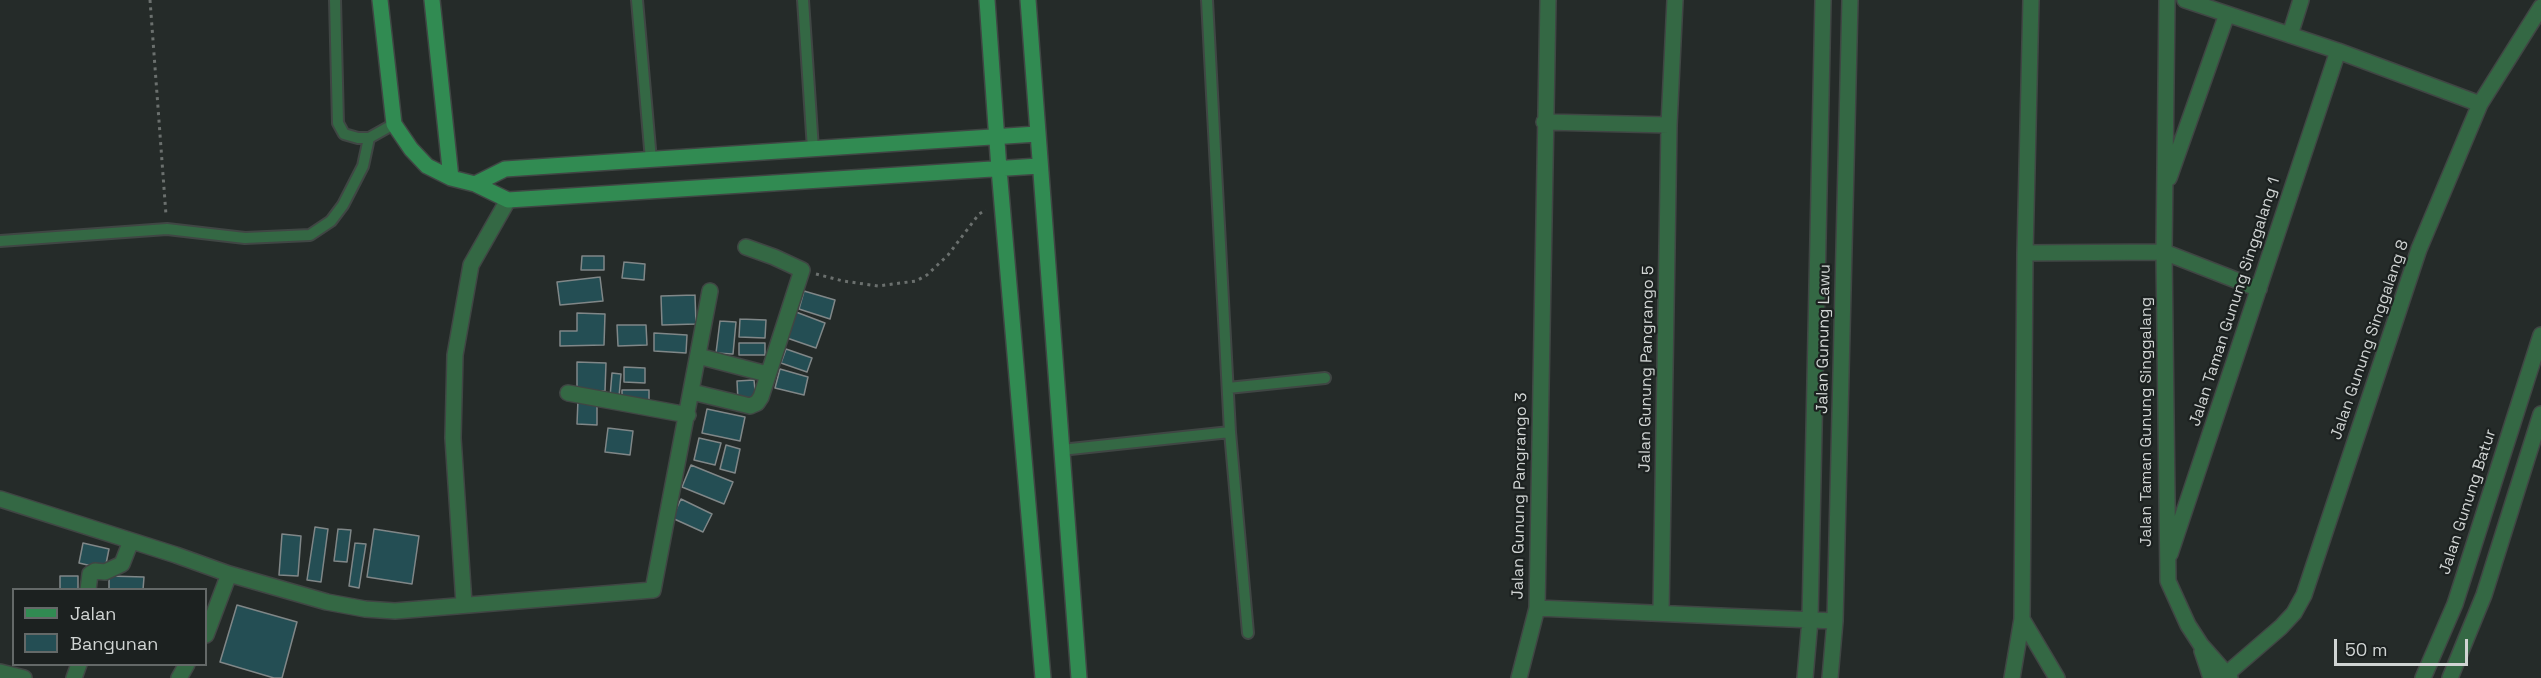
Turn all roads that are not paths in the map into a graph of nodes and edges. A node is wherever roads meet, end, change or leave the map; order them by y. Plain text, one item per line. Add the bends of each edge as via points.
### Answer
1 (335, 0) edge
2 (380, 0) edge
3 (432, 0) edge
4 (638, 0) edge
5 (803, 0) edge
6 (987, 0) edge
7 (1028, 0) edge
8 (1207, 0) edge
9 (1548, 0) edge
10 (1674, 0) edge
11 (1823, 0) edge
12 (1850, 0) edge
13 (2031, 0) edge
14 (2167, 0) edge
15 (2185, 0) edge
16 (2301, 0) edge
17 (2541, 7) edge
18 (2227, 14) junction
19 (2290, 35) junction
20 (2338, 51) junction
21 (2480, 104) junction
22 (1544, 122) junction
23 (394, 124) junction
24 (1669, 125) junction
25 (1036, 134) junction
26 (997, 137) junction
27 (369, 138) junction
28 (813, 149) junction
29 (651, 160) junction
30 (1039, 166) junction
31 (999, 169) junction
32 (451, 178) junction
33 (475, 184) junction
34 (2165, 190) junction
35 (508, 200) junction
36 (0, 241) edge
37 (746, 247) dead end
38 (2164, 252) junction
39 (2025, 253) junction
40 (2259, 289) junction
41 (710, 291) dead end
42 (2541, 335) edge
43 (698, 356) junction
44 (767, 374) junction
45 (1325, 378) dead end
46 (1228, 388) junction
47 (692, 392) junction
48 (568, 393) dead end
49 (2541, 414) edge
50 (688, 415) junction
51 (1230, 432) junction
52 (1061, 450) junction
53 (0, 499) edge
54 (131, 541) junction
55 (2166, 566) junction
56 (229, 574) junction
57 (88, 588) edge
58 (464, 604) junction
59 (1537, 608) junction
60 (2452, 610) junction
61 (1660, 613) junction
62 (2022, 619) junction
63 (1810, 620) junction
64 (2473, 620) junction
65 (1835, 621) junction
66 (207, 632) edge
67 (1248, 633) dead end
68 (2201, 645) junction
69 (0, 672) edge
70 (2226, 677) edge
71 (24, 678) edge
72 (1043, 678) edge
73 (1079, 678) edge
74 (1519, 678) edge
75 (1805, 678) edge
76 (1830, 678) edge
77 (2012, 678) edge
78 (2057, 678) edge
79 (2211, 678) edge
80 (2423, 678) edge
81 (2450, 678) edge

1 - 27 lane via 338,123 344,134
2 - 23 main road
3 - 32 main road
4 - 29 lane
5 - 28 lane
6 - 26 main road
7 - 25 main road
8 - 46 lane
9 - 22 street, Jalan Gunung Pangrango 3
10 - 24 street, Jalan Gunung Pangrango 5
11 - 63 street, Jalan Gunung Lawu
12 - 65 street, Jalan Gunung Lawu
13 - 39 street
14 - 34 street, Jalan Taman Gunung Singgalang
15 - 18 street
16 - 19 street
17 - 21 street, Jalan Gunung Singgalang 8
18 - 19 street
18 - 34 street, Jalan Taman Gunung Singgalang
19 - 20 street
20 - 21 street
20 - 40 street, Jalan Taman Gunung Singgalang 1
21 - 70 street, Jalan Gunung Singgalang 8 via 2419,249 2304,595 2281,627
22 - 24 street
22 - 59 street, Jalan Gunung Pangrango 3
23 - 27 lane
23 - 32 main road via 427,166
24 - 61 street, Jalan Gunung Pangrango 5
25 - 26 main road
25 - 30 main road
26 - 28 main road
26 - 31 main road
27 - 36 lane via 363,166 343,205 331,222 310,235 245,238 167,229
28 - 29 main road
29 - 33 main road via 505,169
30 - 31 main road
30 - 52 main road
31 - 35 main road
31 - 72 main road
32 - 33 main road
33 - 35 main road
34 - 38 street, Jalan Taman Gunung Singgalang
35 - 58 street via 471,265 454,354 453,438
37 - 44 street via 802,270
38 - 39 street
38 - 40 street
38 - 55 street, Jalan Taman Gunung Singgalang
39 - 62 street
40 - 55 street, Jalan Taman Gunung Singgalang 1
41 - 43 street
42 - 60 street, Jalan Gunung Batur
43 - 44 street
43 - 47 street
44 - 47 street via 761,397 750,406
45 - 46 lane
46 - 51 lane
47 - 50 street
48 - 50 street
49 - 64 street
50 - 58 street via 653,590
51 - 52 lane
51 - 67 lane
52 - 73 main road
53 - 54 street
54 - 56 street
54 - 57 street via 122,564 90,574
55 - 68 street, Jalan Taman Gunung Singgalang via 2173,594
56 - 58 street via 365,609 395,611
56 - 66 street
59 - 61 street, Jalan Gunung Pangrango 3
59 - 74 street
60 - 64 street
60 - 80 street, Jalan Gunung Batur
61 - 63 street, Jalan Gunung Pangrango 3
62 - 77 street
62 - 78 street
63 - 65 street, Jalan Gunung Pangrango 3
63 - 75 street, Jalan Gunung Lawu
64 - 81 street
65 - 76 street, Jalan Gunung Lawu
68 - 70 street, Jalan Taman Gunung Singgalang
68 - 79 street, Jalan Taman Gunung Singgalang
69 - 71 street

